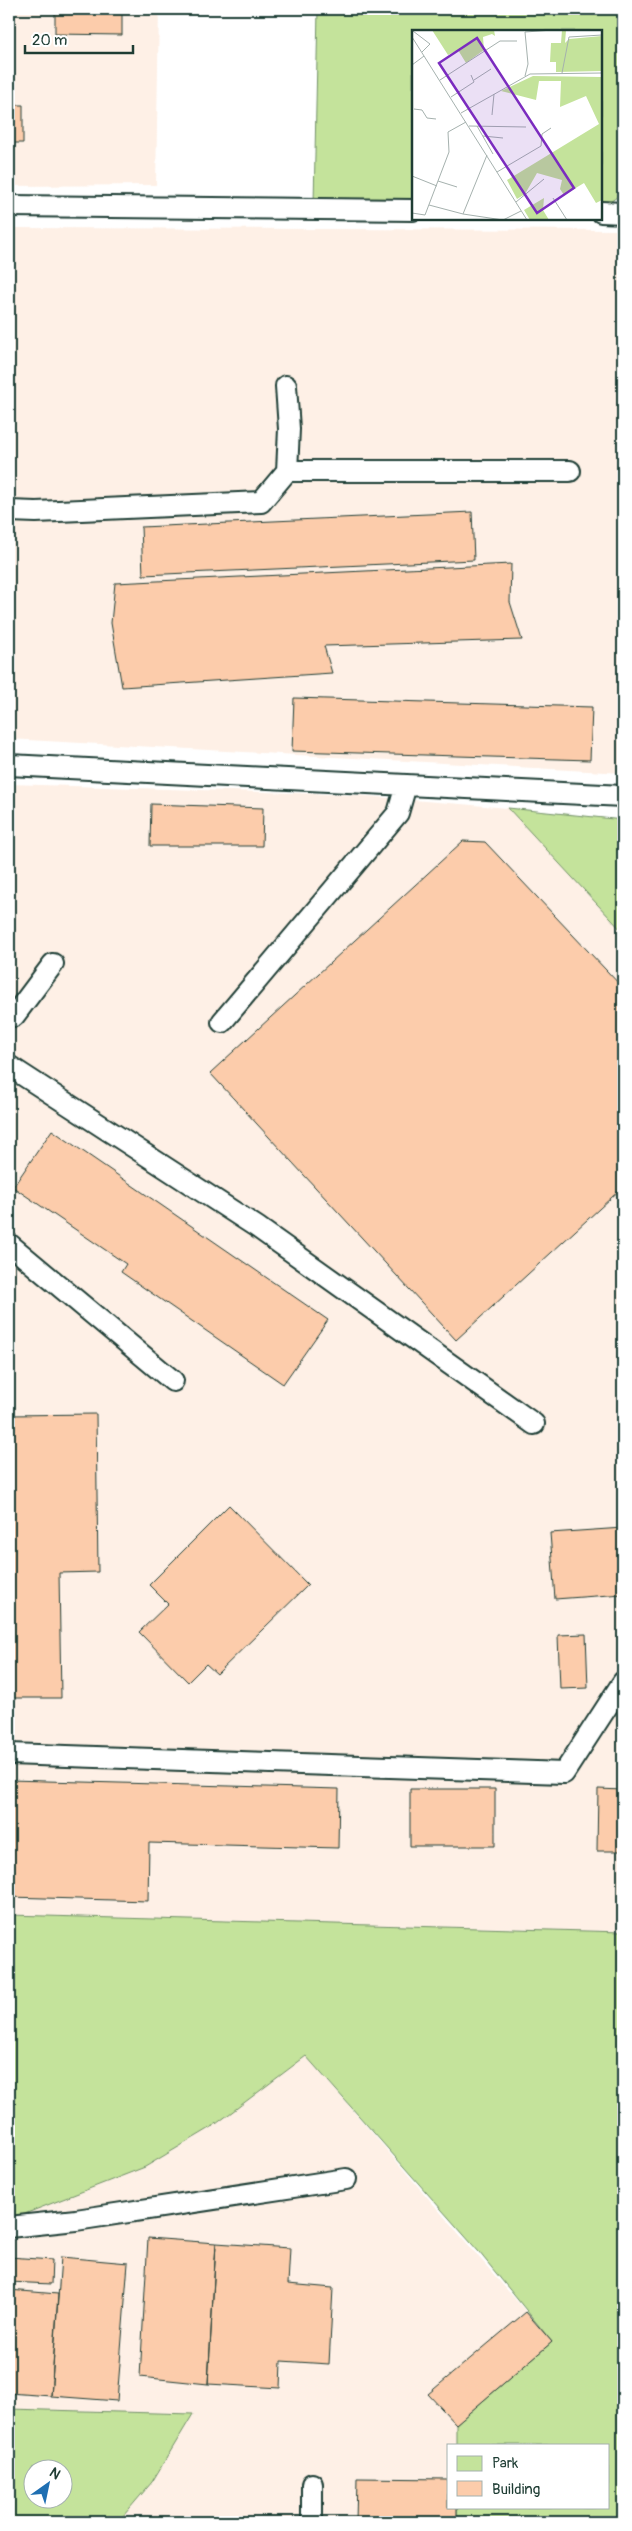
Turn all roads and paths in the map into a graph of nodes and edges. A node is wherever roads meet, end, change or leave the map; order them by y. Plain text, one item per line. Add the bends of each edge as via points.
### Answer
1 (9, 206) edge
2 (412, 210) edge
3 (602, 212) edge
4 (623, 213) edge
5 (286, 386) dead end
6 (287, 471) junction
7 (570, 471) dead end
8 (9, 510) edge
9 (9, 765) edge
10 (406, 785) junction
11 (623, 796) edge
12 (53, 964) dead end
13 (9, 1016) edge
14 (222, 1022) dead end
15 (9, 1066) edge
16 (9, 1244) edge
17 (173, 1381) dead end
18 (534, 1424) dead end
19 (623, 1682) edge
20 (9, 1754) edge
21 (346, 2179) dead end
22 (9, 2227) edge
23 (312, 2484) dead end
24 (312, 2522) edge

1 - 2 lane
3 - 4 lane
5 - 6 lane
6 - 7 lane
6 - 8 lane via 261,502 36,512
9 - 10 lane
10 - 11 lane
10 - 14 lane via 398,813
12 - 13 lane via 14,1016
15 - 18 lane via 257,1227
16 - 17 lane
19 - 20 lane via 564,1773
21 - 22 lane via 76,2220
23 - 24 lane

